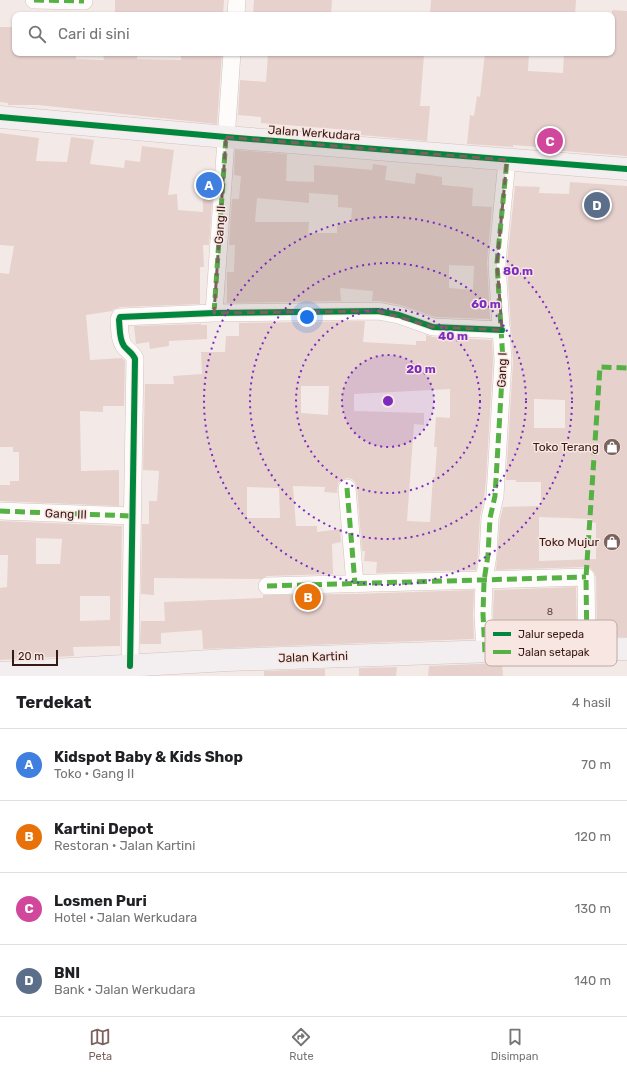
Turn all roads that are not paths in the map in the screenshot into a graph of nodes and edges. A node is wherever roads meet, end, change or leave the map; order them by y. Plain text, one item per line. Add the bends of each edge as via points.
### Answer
1 (34, 0) edge
2 (237, 0) edge
3 (84, 1) dead end
4 (236, 12) edge
5 (232, 56) edge
6 (0, 118) edge
7 (226, 137) junction
8 (507, 160) junction
9 (627, 169) edge
10 (214, 313) junction
11 (502, 330) junction
12 (347, 488) dead end
13 (0, 511) edge
14 (132, 516) junction
15 (484, 581) junction
16 (355, 584) junction
17 (267, 586) dead end
18 (587, 620) edge
19 (617, 649) edge
20 (627, 649) edge
21 (485, 652) joint
22 (130, 666) junction
23 (0, 673) edge

1 - 3 street
2 - 4 street
5 - 7 street, Gang II
6 - 7 street, Jalan Werkudara
7 - 8 street, Jalan Werkudara
7 - 10 street, Gang II
8 - 9 street, Jalan Werkudara
8 - 11 street, Gang I via 497,263
10 - 11 street via 378,311 399,315 433,327
10 - 14 street via 119,318 122,341 135,359
11 - 15 street, Gang I via 503,377 495,496 490,518
12 - 16 street
13 - 14 street, Gang III
14 - 22 street
15 - 16 street
15 - 18 street via 586,578
15 - 21 street, Gang I
16 - 17 street
19 - 20 street, Jalan Kartini
21 - 22 street, Jalan Kartini via 228,660
22 - 23 street, Jalan Kartini

